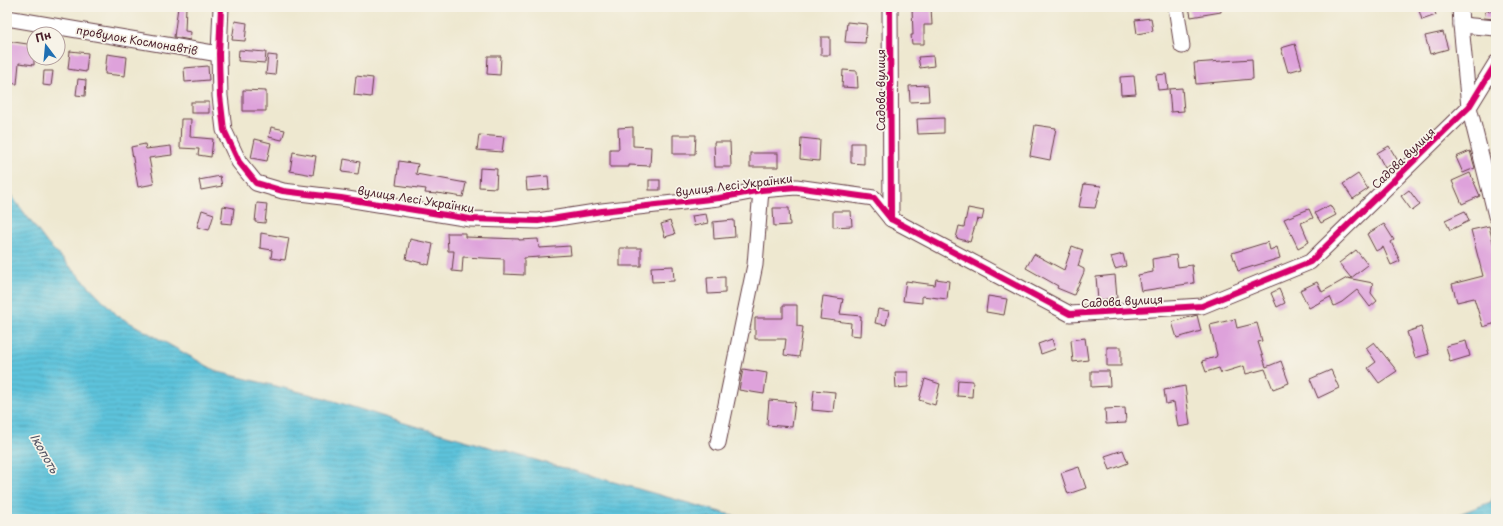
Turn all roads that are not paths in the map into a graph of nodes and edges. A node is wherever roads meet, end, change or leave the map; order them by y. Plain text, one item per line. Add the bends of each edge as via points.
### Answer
1 (221, 7) edge
2 (890, 7) edge
3 (1176, 7) edge
4 (1460, 7) edge
5 (7, 18) edge
6 (1460, 25) junction
7 (1496, 28) edge
8 (1182, 46) dead end
9 (219, 54) junction
10 (1496, 63) edge
11 (1469, 107) junction
12 (761, 190) junction
13 (1495, 208) edge
14 (891, 219) junction
15 (718, 443) dead end

1 - 9 street, вулиця Лесі Українки
2 - 14 street, Садова вулиця
3 - 8 street
4 - 6 street
5 - 9 street, провулок Космонавтів
6 - 7 street
6 - 11 street
9 - 12 street, вулиця Лесі Українки via 224,130 239,162 256,183 283,191 470,219 538,221 719,198
10 - 11 street, Садова вулиця
11 - 13 street
11 - 14 street, Садова вулиця via 1310,262 1202,306 1070,314
12 - 14 street, вулиця Лесі Українки via 796,187 874,198
12 - 15 street, вулиця Лесі Українки via 755,265

